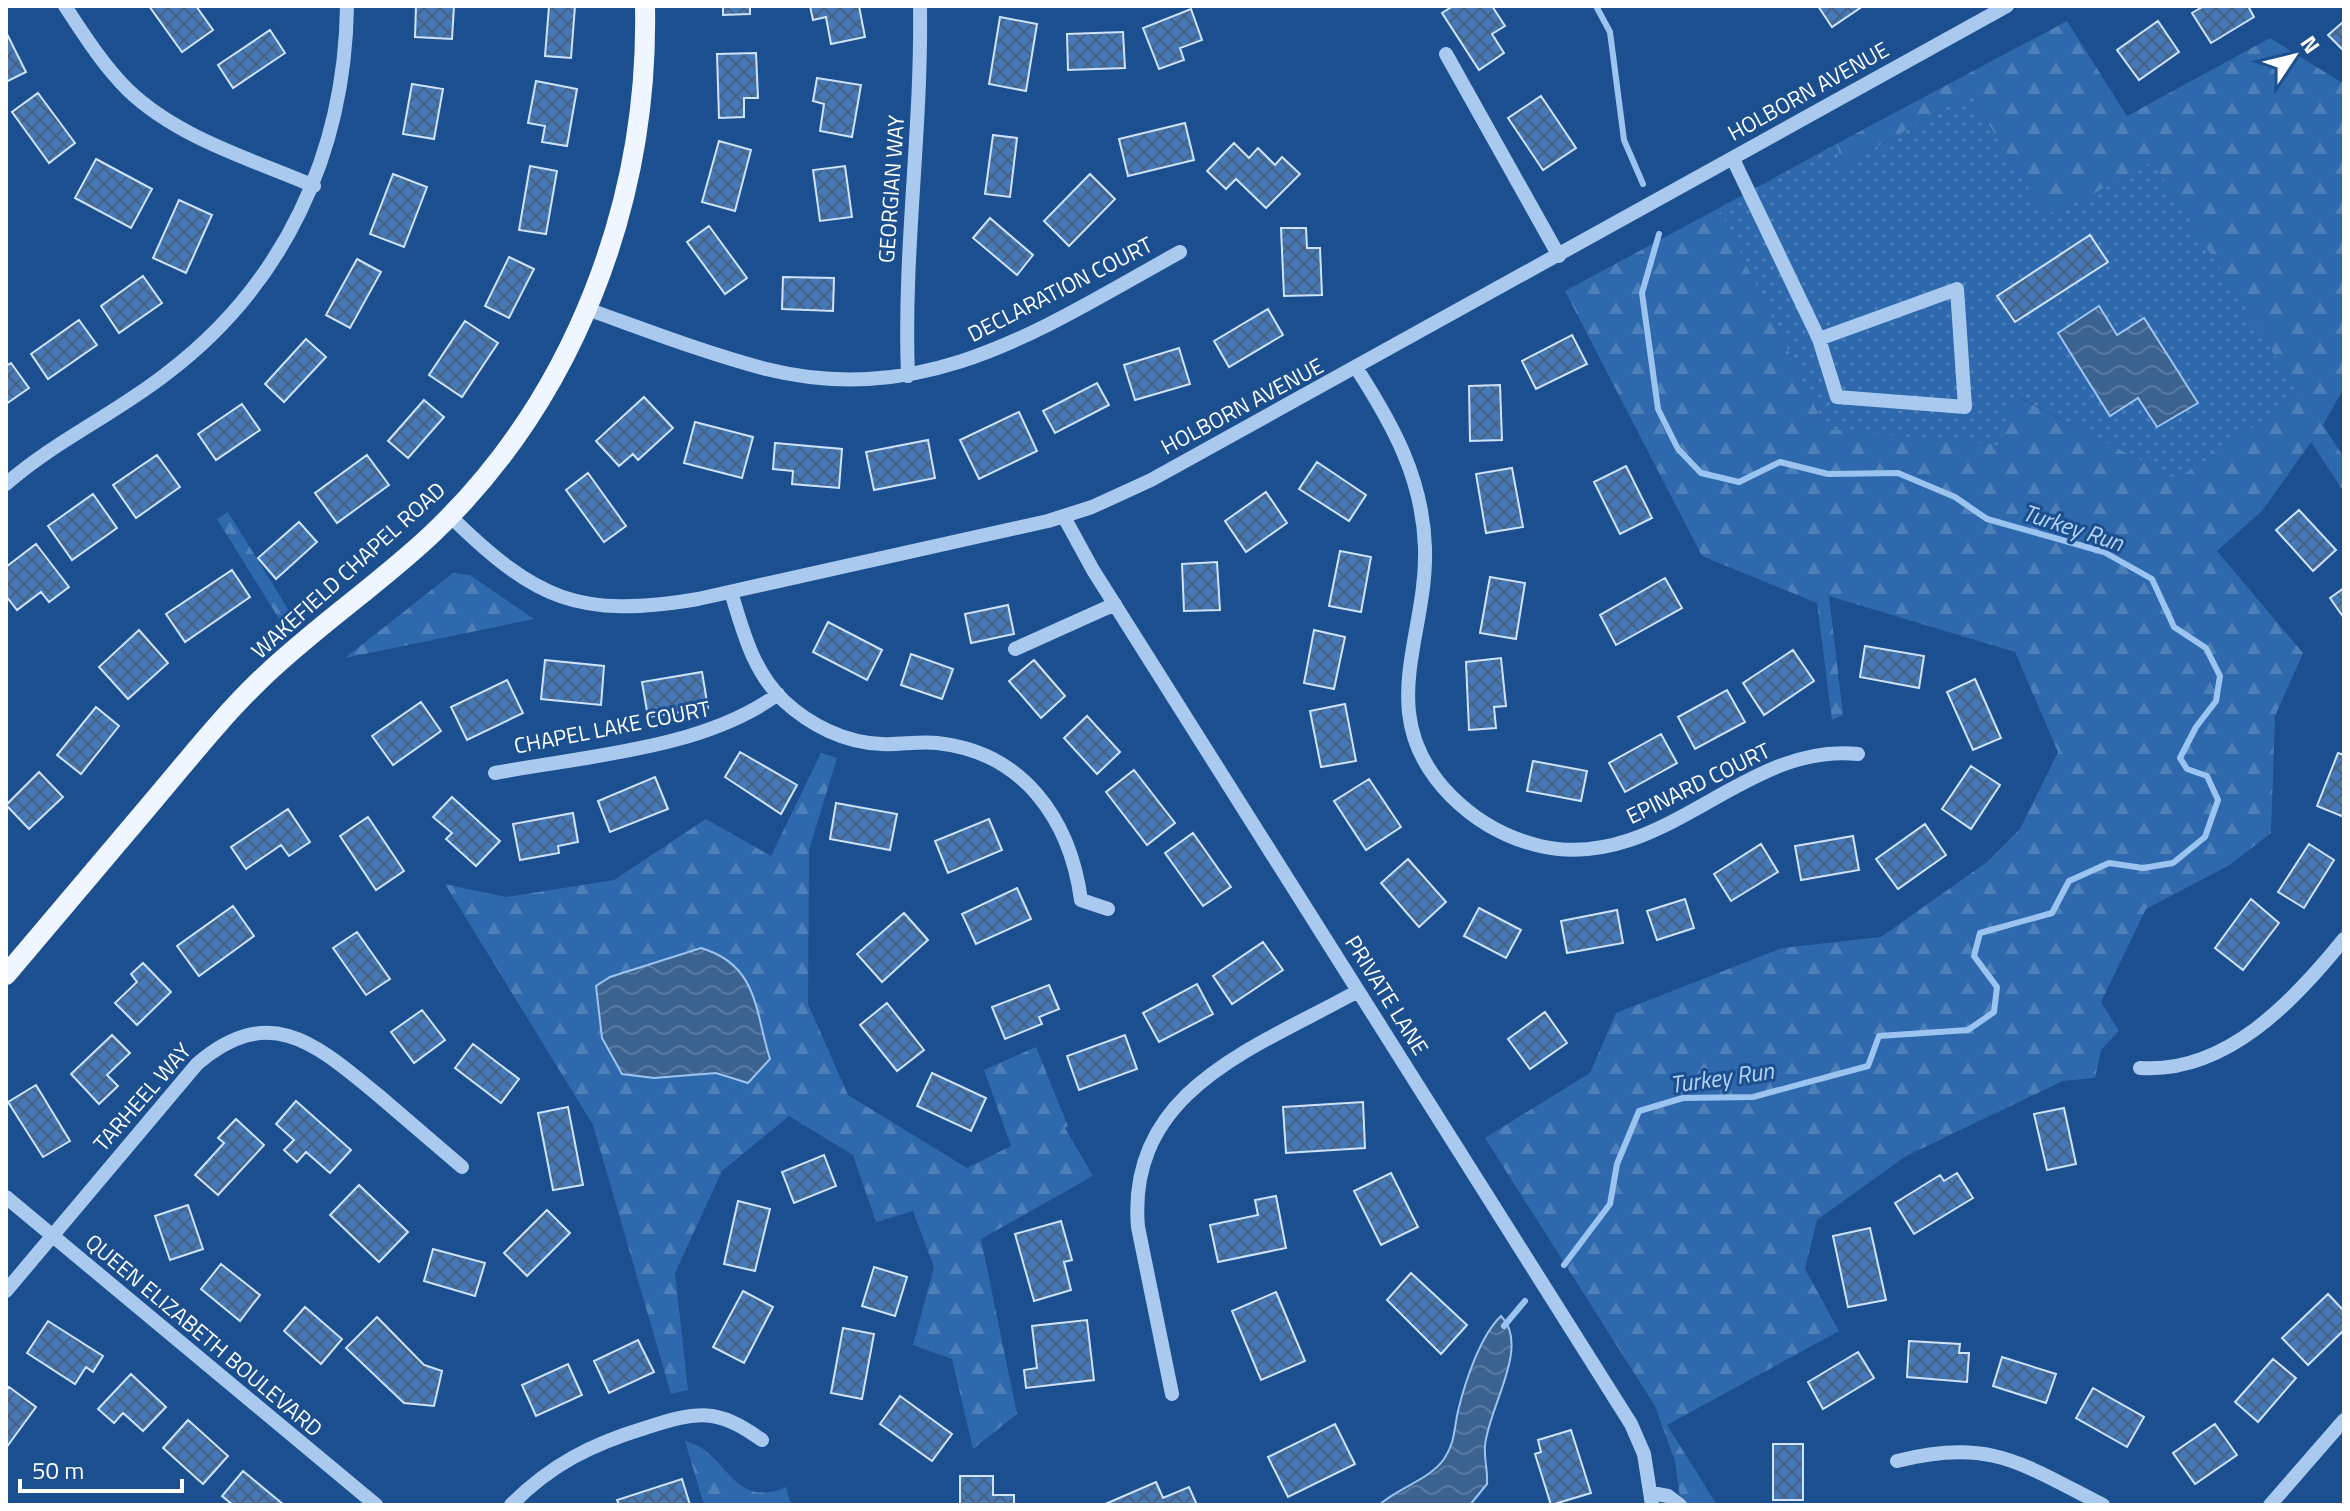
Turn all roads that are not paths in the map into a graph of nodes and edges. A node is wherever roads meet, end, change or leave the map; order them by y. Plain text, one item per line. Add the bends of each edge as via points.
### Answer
1 (65, 6) edge
2 (347, 6) edge
3 (645, 6) edge
4 (920, 6) edge
5 (2007, 6) edge
6 (1446, 54) dead end
7 (1733, 159) junction
8 (314, 186) junction
9 (1180, 252) dead end
10 (1559, 256) junction
11 (587, 309) junction
12 (1819, 339) junction
13 (1357, 369) junction
14 (908, 376) junction
15 (6, 484) edge
16 (450, 516) junction
17 (1064, 517) junction
18 (731, 592) junction
19 (1115, 604) junction
20 (1015, 649) dead end
21 (778, 694) junction
22 (1858, 754) dead end
23 (495, 773) dead end
24 (1108, 909) dead end
25 (2344, 939) edge
26 (6, 975) edge
27 (1358, 991) junction
28 (2140, 1068) dead end
29 (462, 1167) dead end
30 (6, 1197) edge
31 (53, 1236) junction
32 (6, 1291) edge
33 (1172, 1394) dead end
34 (2344, 1420) edge
35 (762, 1440) dead end
36 (1897, 1461) dead end
37 (1652, 1499) edge
38 (376, 1505) edge
39 (511, 1505) edge
40 (1680, 1505) edge
41 (2103, 1505) edge
42 (2270, 1505) edge

1 - 8 street via 102,61 158,114 190,134
2 - 8 street via 341,89
3 - 11 main road, WAKEFIELD CHAPEL ROAD via 642,107 632,167
4 - 14 street, GEORGIAN WAY via 921,78 907,247
5 - 7 street, HOLBORN AVENUE
6 - 10 street
7 - 10 street, HOLBORN AVENUE
7 - 12 street
8 - 15 street via 270,267 206,342
9 - 14 street, DECLARATION COURT via 985,355
10 - 13 street, HOLBORN AVENUE
11 - 14 street, DECLARATION COURT via 766,369 852,380
11 - 16 main road, WAKEFIELD CHAPEL ROAD via 526,421
12 - 12 street via 1837,397 1965,407 1957,289
13 - 17 street, HOLBORN AVENUE via 1151,480
13 - 22 street, EPINARD COURT via 1399,438 1422,511 1424,580 1408,663 1409,712 1430,767 1470,813 1524,842 1582,851 1612,847 1640,838 1791,761 1832,751
16 - 18 street, HOLBORN AVENUE via 520,579 577,603 648,607
16 - 26 main road, WAKEFIELD CHAPEL ROAD via 258,682
17 - 18 street, HOLBORN AVENUE
17 - 19 street, PRIVATE LANE
18 - 21 street via 750,651
19 - 20 street
19 - 27 street, PRIVATE LANE
21 - 23 street, CHAPEL LAKE COURT via 726,726 690,737
21 - 24 street via 806,719 854,740 963,747 1014,771 1052,812 1066,838 1081,900
25 - 28 street via 2295,995 2246,1035 2185,1066
27 - 33 street via 1206,1077 1163,1119 1150,1143 1138,1185 1138,1227
27 - 37 street, PRIVATE LANE via 1631,1424 1644,1454
29 - 31 street, TARHEEL WAY via 323,1050 285,1035 255,1034 233,1040 197,1064
30 - 31 street, QUEEN ELIZABETH BOULEVARD
31 - 32 street, TARHEEL WAY
31 - 38 street, QUEEN ELIZABETH BOULEVARD
34 - 42 street
35 - 39 street via 724,1418 667,1421 564,1460
36 - 41 street via 1932,1452 1987,1452
37 - 40 street via 1668,1496

